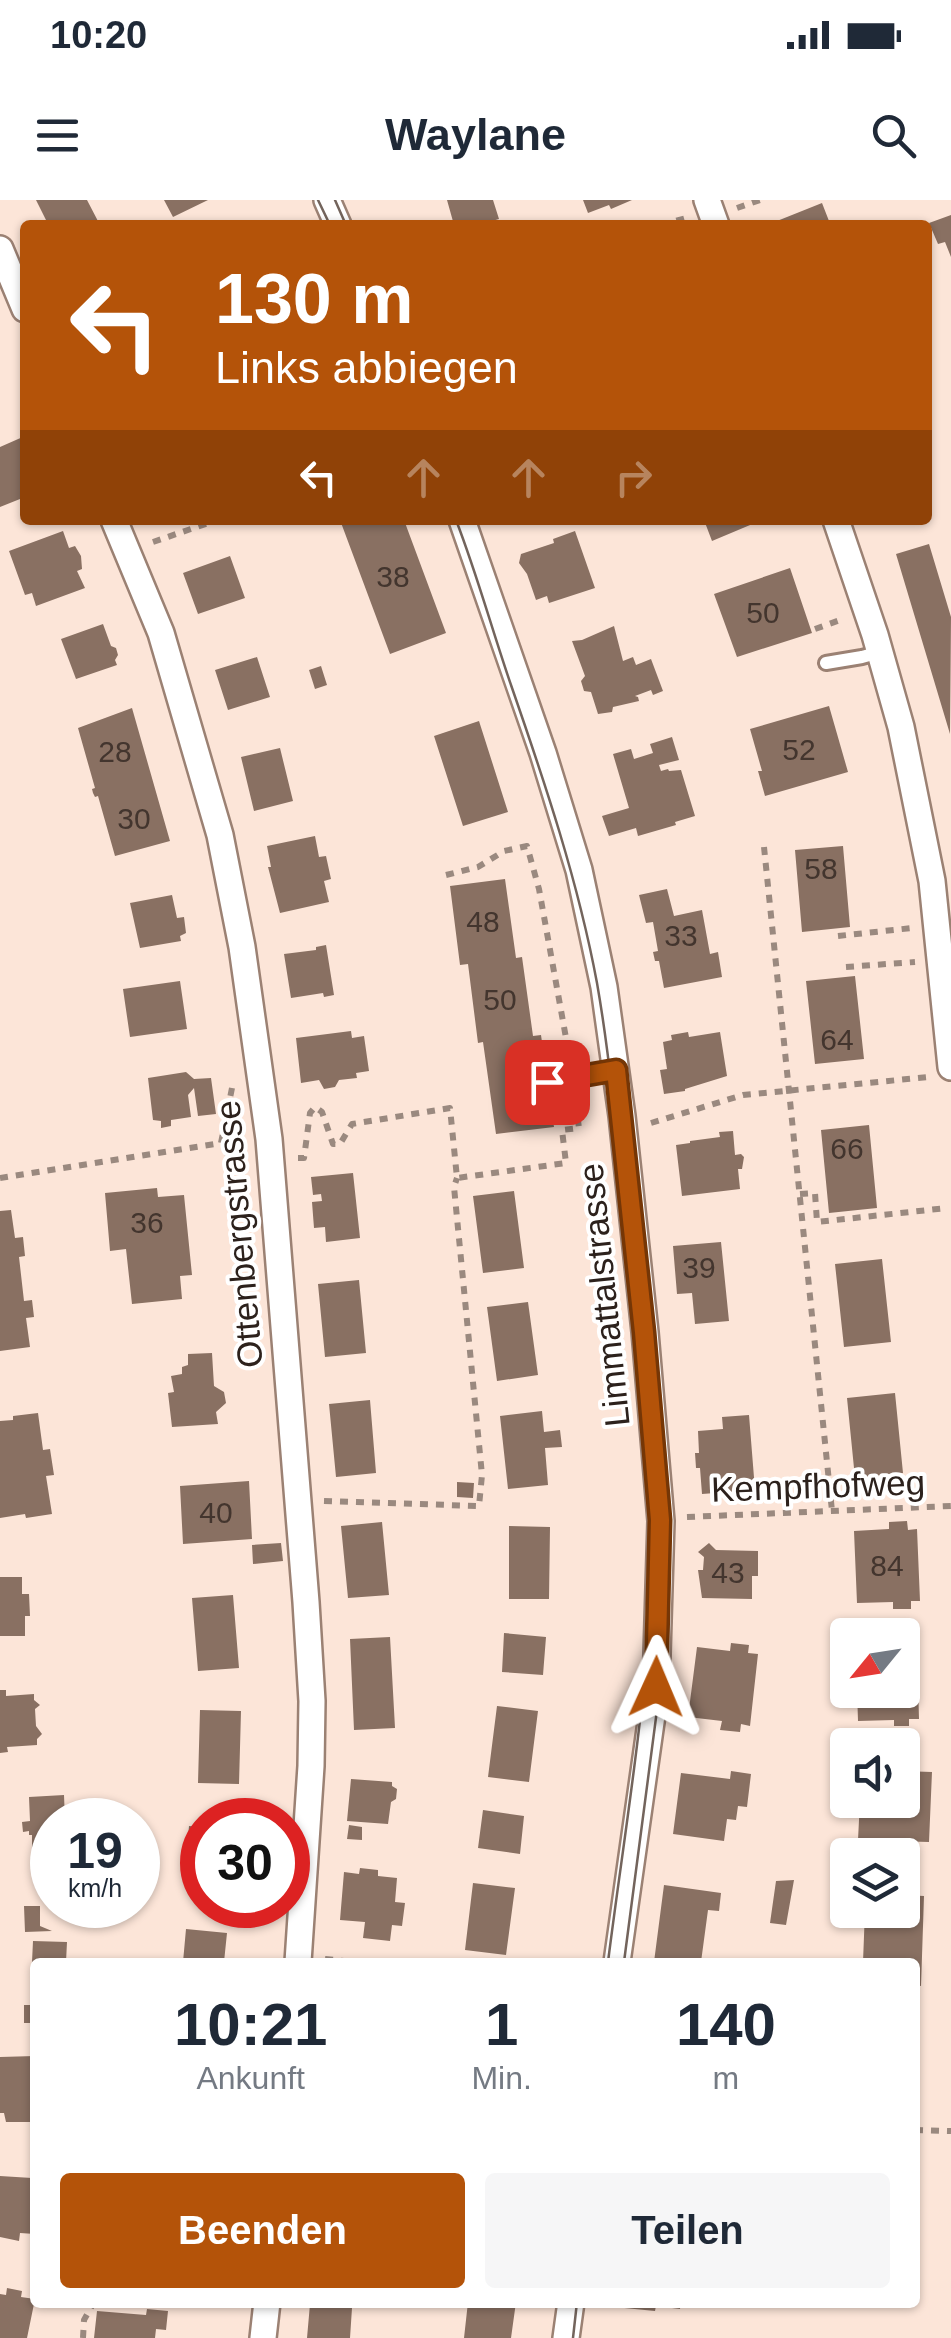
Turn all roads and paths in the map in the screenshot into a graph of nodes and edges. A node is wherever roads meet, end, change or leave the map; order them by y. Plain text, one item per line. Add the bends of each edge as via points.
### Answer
1 (760, 200) edge
2 (712, 213) edge
3 (682, 220) edge
4 (0, 249) edge
5 (20, 297) edge
6 (116, 525) edge
7 (203, 525) edge
8 (464, 525) edge
9 (838, 525) edge
10 (152, 543) dead end
11 (849, 617) dead end
12 (815, 629) dead end
13 (880, 652) junction
14 (826, 663) dead end
15 (764, 847) dead end
16 (446, 876) dead end
17 (918, 928) dead end
18 (838, 936) dead end
19 (921, 962) dead end
20 (846, 967) dead end
21 (616, 1070) junction
22 (943, 1072) edge
23 (239, 1073) dead end
24 (572, 1077) junction
25 (547, 1082) dead end
26 (790, 1092) junction
27 (643, 1125) dead end
28 (221, 1142) junction
29 (292, 1159) dead end
30 (238, 1172) dead end
31 (0, 1178) edge
32 (457, 1178) junction
33 (800, 1194) junction
34 (947, 1208) dead end
35 (323, 1501) dead end
36 (951, 1506) edge
37 (832, 1511) junction
38 (686, 1517) dead end
39 (310, 1958) edge
40 (618, 1958) edge
41 (920, 2130) edge
42 (951, 2131) edge
43 (91, 2308) edge
44 (266, 2308) edge
45 (570, 2308) edge
46 (83, 2338) edge
47 (264, 2338) edge
48 (566, 2338) edge

1 - 2 path
2 - 3 path
4 - 5 street
6 - 39 street, Ottenbergstrasse via 161,633 220,835 269,1139 312,1701
7 - 10 path
8 - 21 street, Limmattalstrasse via 578,870
9 - 13 street
11 - 12 path
13 - 14 lane
13 - 22 street via 932,880
15 - 26 path
16 - 24 path via 526,846
17 - 18 path
19 - 20 path
21 - 24 lane
21 - 40 street, Limmattalstrasse via 660,1520 656,1687
22 - 26 path
23 - 28 path
24 - 25 lane
24 - 32 path via 578,1128 562,1130 566,1163
26 - 27 path via 744,1095
26 - 33 path
28 - 30 path
28 - 31 path
29 - 32 path via 304,1158 315,1107 333,1144 340,1144 352,1124 450,1108
32 - 35 path via 482,1475 479,1506
33 - 34 path via 814,1192 817,1222
33 - 37 path
36 - 37 path, Kempfhofweg
37 - 38 path, Kempfhofweg
41 - 42 path
43 - 46 path
44 - 47 street
45 - 48 street

